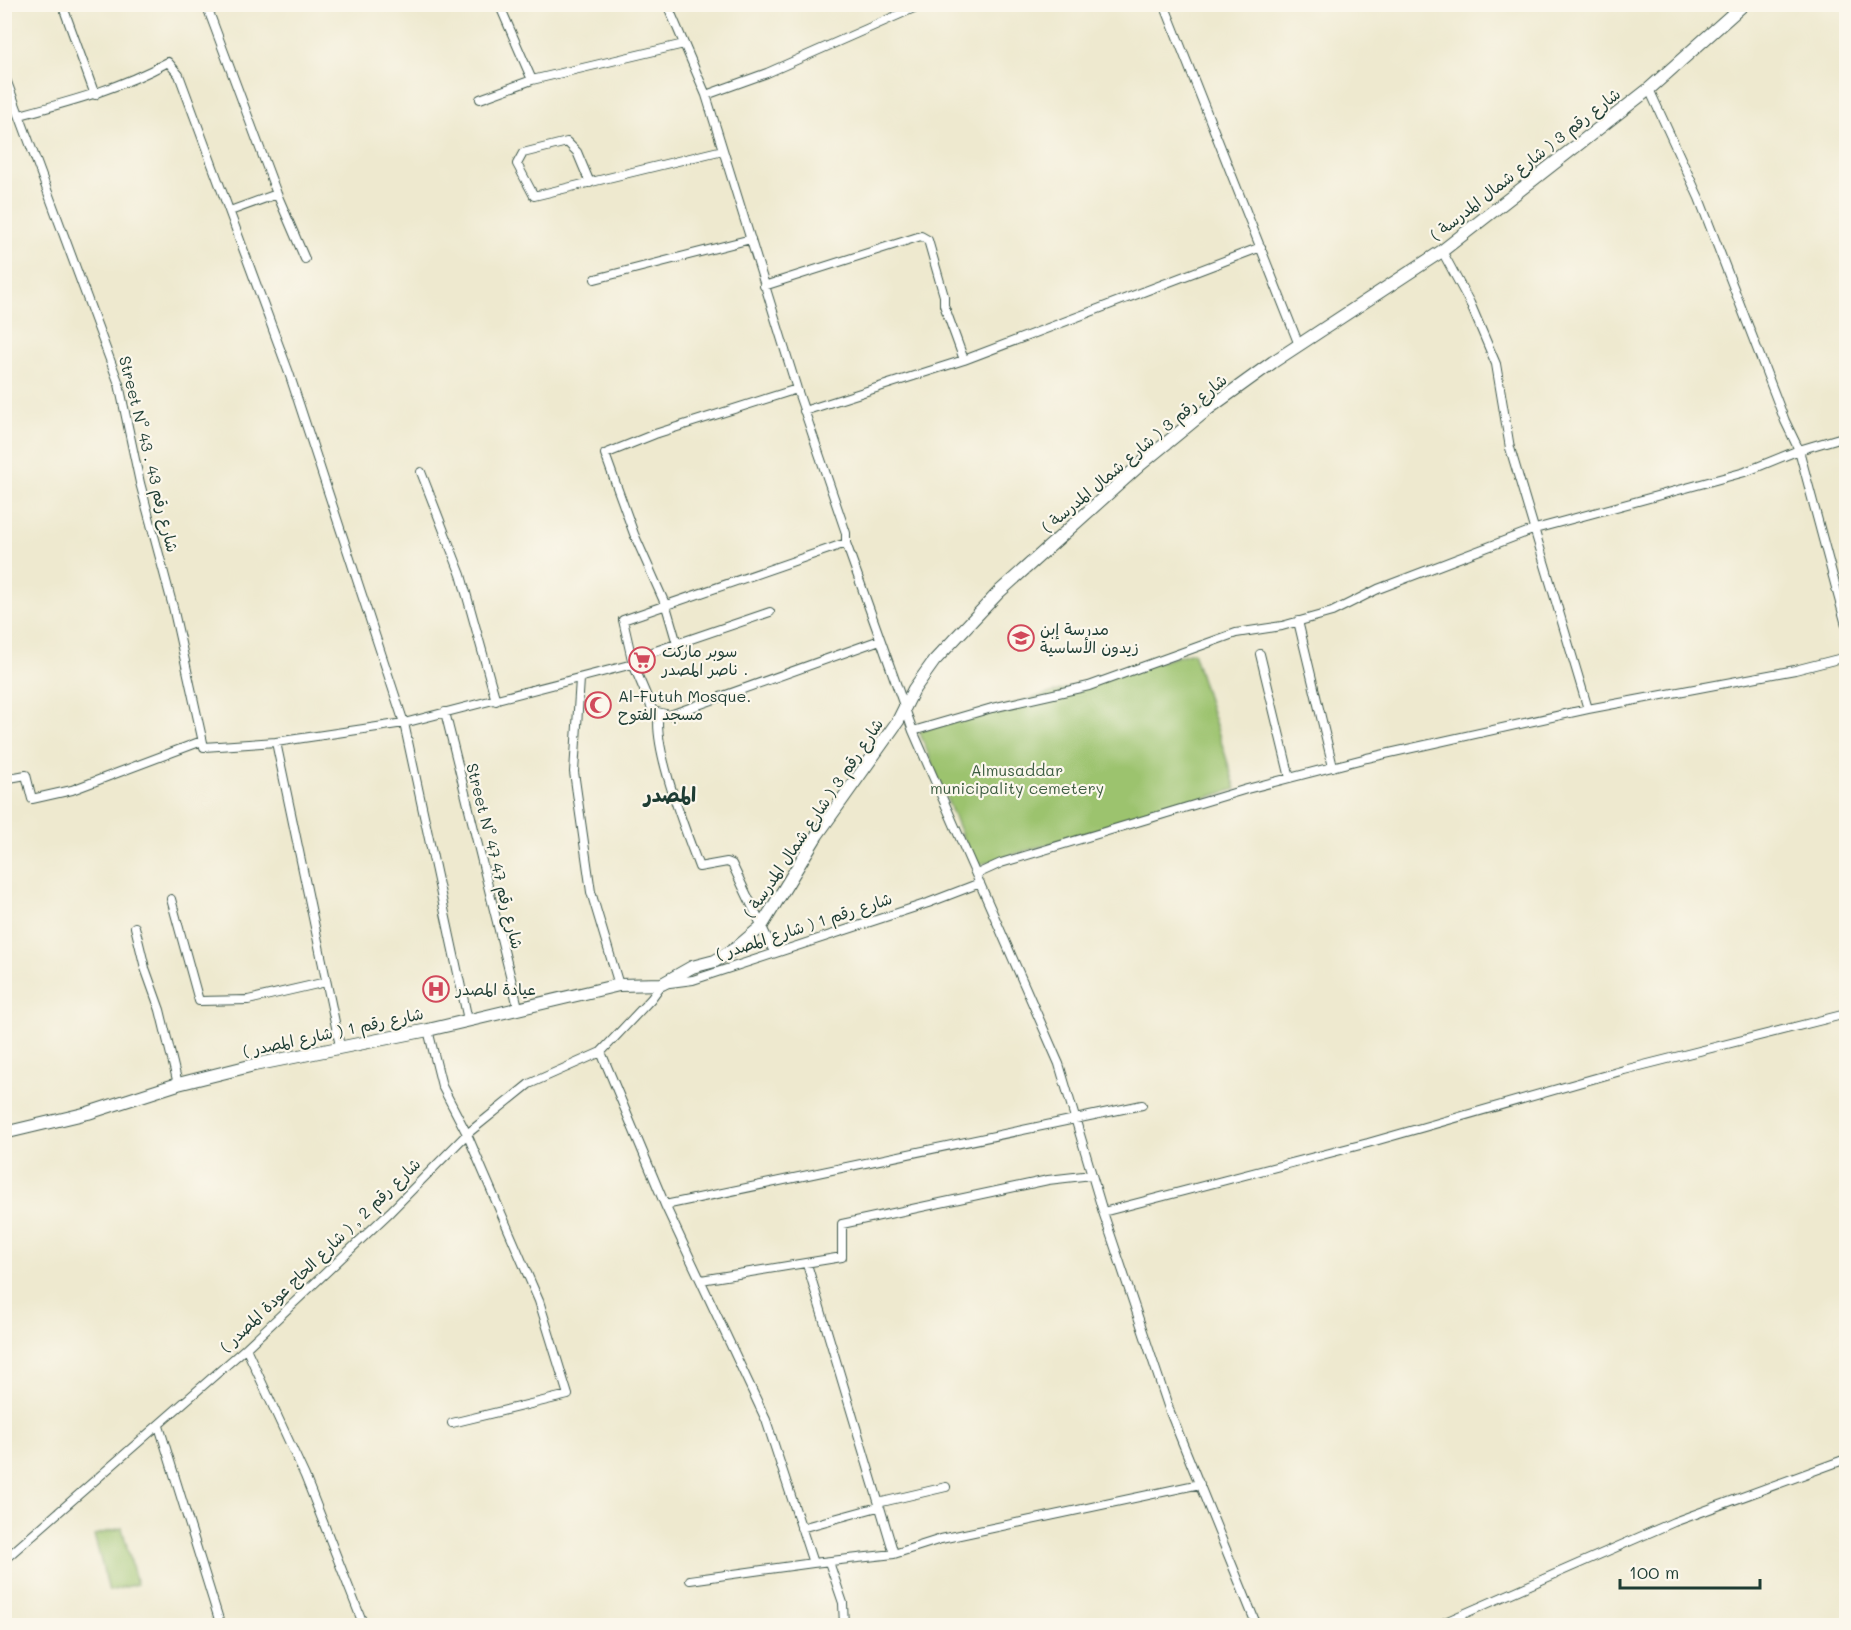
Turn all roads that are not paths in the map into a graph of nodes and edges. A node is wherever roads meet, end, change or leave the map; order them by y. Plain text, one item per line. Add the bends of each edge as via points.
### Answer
1 (62, 4) edge
2 (206, 4) edge
3 (500, 4) edge
4 (667, 4) edge
5 (923, 4) edge
6 (1164, 4) edge
7 (1744, 4) edge
8 (684, 45) junction
9 (4, 74) edge
10 (532, 80) junction
11 (1649, 89) junction
12 (95, 95) junction
13 (705, 95) junction
14 (480, 99) dead end
15 (20, 115) junction
16 (723, 150) junction
17 (590, 183) junction
18 (277, 194) junction
19 (230, 211) junction
20 (751, 239) junction
21 (1261, 247) junction
22 (1442, 251) junction
23 (305, 258) dead end
24 (595, 279) dead end
25 (764, 286) junction
26 (1299, 345) junction
27 (964, 360) junction
28 (797, 389) junction
29 (804, 411) junction
30 (1846, 436) edge
31 (1799, 450) junction
32 (421, 472) dead end
33 (1534, 529) junction
34 (846, 543) junction
35 (666, 606) junction
36 (770, 612) dead end
37 (1298, 621) junction
38 (1846, 625) edge
39 (880, 640) junction
40 (677, 644) junction
41 (1260, 654) dead end
42 (1846, 657) edge
43 (632, 662) junction
44 (580, 679) junction
45 (496, 701) junction
46 (906, 708) junction
47 (1588, 709) junction
48 (445, 712) junction
49 (659, 713) junction
50 (404, 723) junction
51 (913, 731) junction
52 (202, 741) junction
53 (276, 742) junction
54 (1333, 767) junction
55 (1290, 778) junction
56 (4, 779) edge
57 (978, 879) junction
58 (171, 899) dead end
59 (135, 927) dead end
60 (761, 927) junction
61 (774, 952) junction
62 (326, 982) junction
63 (663, 984) junction
64 (619, 985) junction
65 (518, 1007) junction
66 (1846, 1014) edge
67 (468, 1020) junction
68 (428, 1030) junction
69 (340, 1046) junction
70 (600, 1052) junction
71 (178, 1084) junction
72 (1142, 1106) dead end
73 (1075, 1118) junction
74 (4, 1133) edge
75 (467, 1134) junction
76 (1092, 1175) junction
77 (665, 1205) junction
78 (1103, 1212) junction
79 (807, 1264) junction
80 (701, 1280) junction
81 (246, 1348) junction
82 (452, 1423) dead end
83 (159, 1426) junction
84 (1846, 1459) edge
85 (1200, 1484) junction
86 (946, 1487) dead end
87 (878, 1507) junction
88 (801, 1528) junction
89 (894, 1554) junction
90 (4, 1560) edge
91 (829, 1562) junction
92 (813, 1563) junction
93 (690, 1580) dead end
94 (220, 1626) edge
95 (364, 1626) edge
96 (844, 1626) edge
97 (1257, 1626) edge
98 (1436, 1626) edge

1 - 12 street
2 - 18 street
3 - 10 street
4 - 8 street
5 - 13 street via 768,73
6 - 21 street
7 - 11 street, شارع رقم 3 ( شارع شمال المدرسة )
8 - 10 street
8 - 13 street
9 - 15 street, Street N° 43 . شارع رقم 43
10 - 14 street
11 - 22 street, شارع رقم 3 ( شارع شمال المدرسة )
11 - 31 street via 1699,198
12 - 15 street
12 - 19 street via 168,62 188,96
13 - 16 street
15 - 52 street, Street N° 43 . شارع رقم 43 via 119,384
16 - 17 street
16 - 20 street
17 - 17 street via 534,196 517,165 523,153 567,142 577,152
18 - 19 street
18 - 23 street
19 - 50 street via 289,373
20 - 24 street
20 - 25 street
21 - 26 street
21 - 27 street
22 - 26 street, شارع رقم 3 ( شارع شمال المدرسة )
22 - 33 street via 1496,364 1510,448
25 - 27 street via 921,236 928,240 944,305
25 - 28 street
26 - 46 street, شارع رقم 3 ( شارع شمال المدرسة ) via 1191,423 999,592 934,661
27 - 29 street
28 - 29 street
28 - 35 street via 605,454
29 - 34 street via 846,533
30 - 31 street
31 - 33 street via 1745,472
31 - 38 street
32 - 45 street via 461,575
33 - 37 street via 1378,589 1332,612
33 - 47 street
34 - 35 street
34 - 39 street
35 - 40 street
35 - 43 street via 623,620
36 - 40 street
37 - 51 street via 1236,633 1089,686
37 - 54 street
39 - 46 street
39 - 49 street via 670,715
40 - 43 street
41 - 55 street
42 - 47 street, شارع رقم 1 ( شارع المصدر )
43 - 44 street
43 - 49 street via 652,711
44 - 45 street
44 - 64 street via 574,772 591,892
45 - 48 street
46 - 51 street
46 - 60 street, شارع رقم 3 ( شارع شمال المدرسة ) via 817,835
47 - 54 street, شارع رقم 1 ( شارع المصدر )
48 - 50 street
48 - 65 street, Street N° 47 شارع رقم 47
49 - 60 street via 656,728 699,867 732,864
50 - 53 street
50 - 67 street
51 - 57 street
52 - 53 street via 204,747
52 - 56 street via 72,790 32,799 26,775
53 - 62 street
54 - 55 street, شارع رقم 1 ( شارع المصدر )
55 - 57 street, شارع رقم 1 ( شارع المصدر ) via 1001,863
57 - 61 street, شارع رقم 1 ( شارع المصدر ) via 928,903
57 - 73 street via 1059,1064
58 - 62 street via 199,1001 248,1000
59 - 71 street
60 - 61 street
60 - 63 street, شارع رقم 3 ( شارع شمال المدرسة ) via 715,961 692,967
61 - 63 street, شارع رقم 1 ( شارع المصدر ) via 693,980
62 - 69 street
63 - 64 street, شارع رقم 1 ( شارع المصدر )
63 - 70 street, شارع رقم 2 , ( شارع الحاج عودة المصدر )
64 - 65 street, شارع رقم 1 ( شارع المصدر )
65 - 67 street, شارع رقم 1 ( شارع المصدر )
66 - 78 street via 1624,1070 1368,1143
67 - 68 street, شارع رقم 1 ( شارع المصدر )
68 - 69 street, شارع رقم 1 ( شارع المصدر )
68 - 75 street via 442,1086
69 - 71 street, شارع رقم 1 ( شارع المصدر )
70 - 75 street, شارع رقم 2 , ( شارع الحاج عودة المصدر ) via 529,1084
70 - 77 street
71 - 74 street, شارع رقم 1 ( شارع المصدر ) via 88,1113
72 - 73 street
73 - 76 street
73 - 77 street
75 - 81 street, شارع رقم 2 , ( شارع الحاج عودة المصدر )
75 - 82 street via 539,1301 568,1395
76 - 78 street
76 - 79 street via 1048,1180 842,1224 842,1257
77 - 80 street
78 - 85 street via 1170,1412
79 - 80 street
79 - 87 street
80 - 88 street via 766,1420
81 - 83 street, شارع رقم 2 , ( شارع الحاج عودة المصدر )
81 - 95 street via 300,1466
83 - 90 street, شارع رقم 2 , ( شارع الحاج عودة المصدر )
83 - 94 street
84 - 98 street via 1674,1522
85 - 89 street via 940,1539
85 - 97 street
86 - 87 street via 882,1502
87 - 88 street
87 - 89 street
88 - 92 street
89 - 91 street
91 - 92 street
91 - 96 street via 843,1602
92 - 93 street

